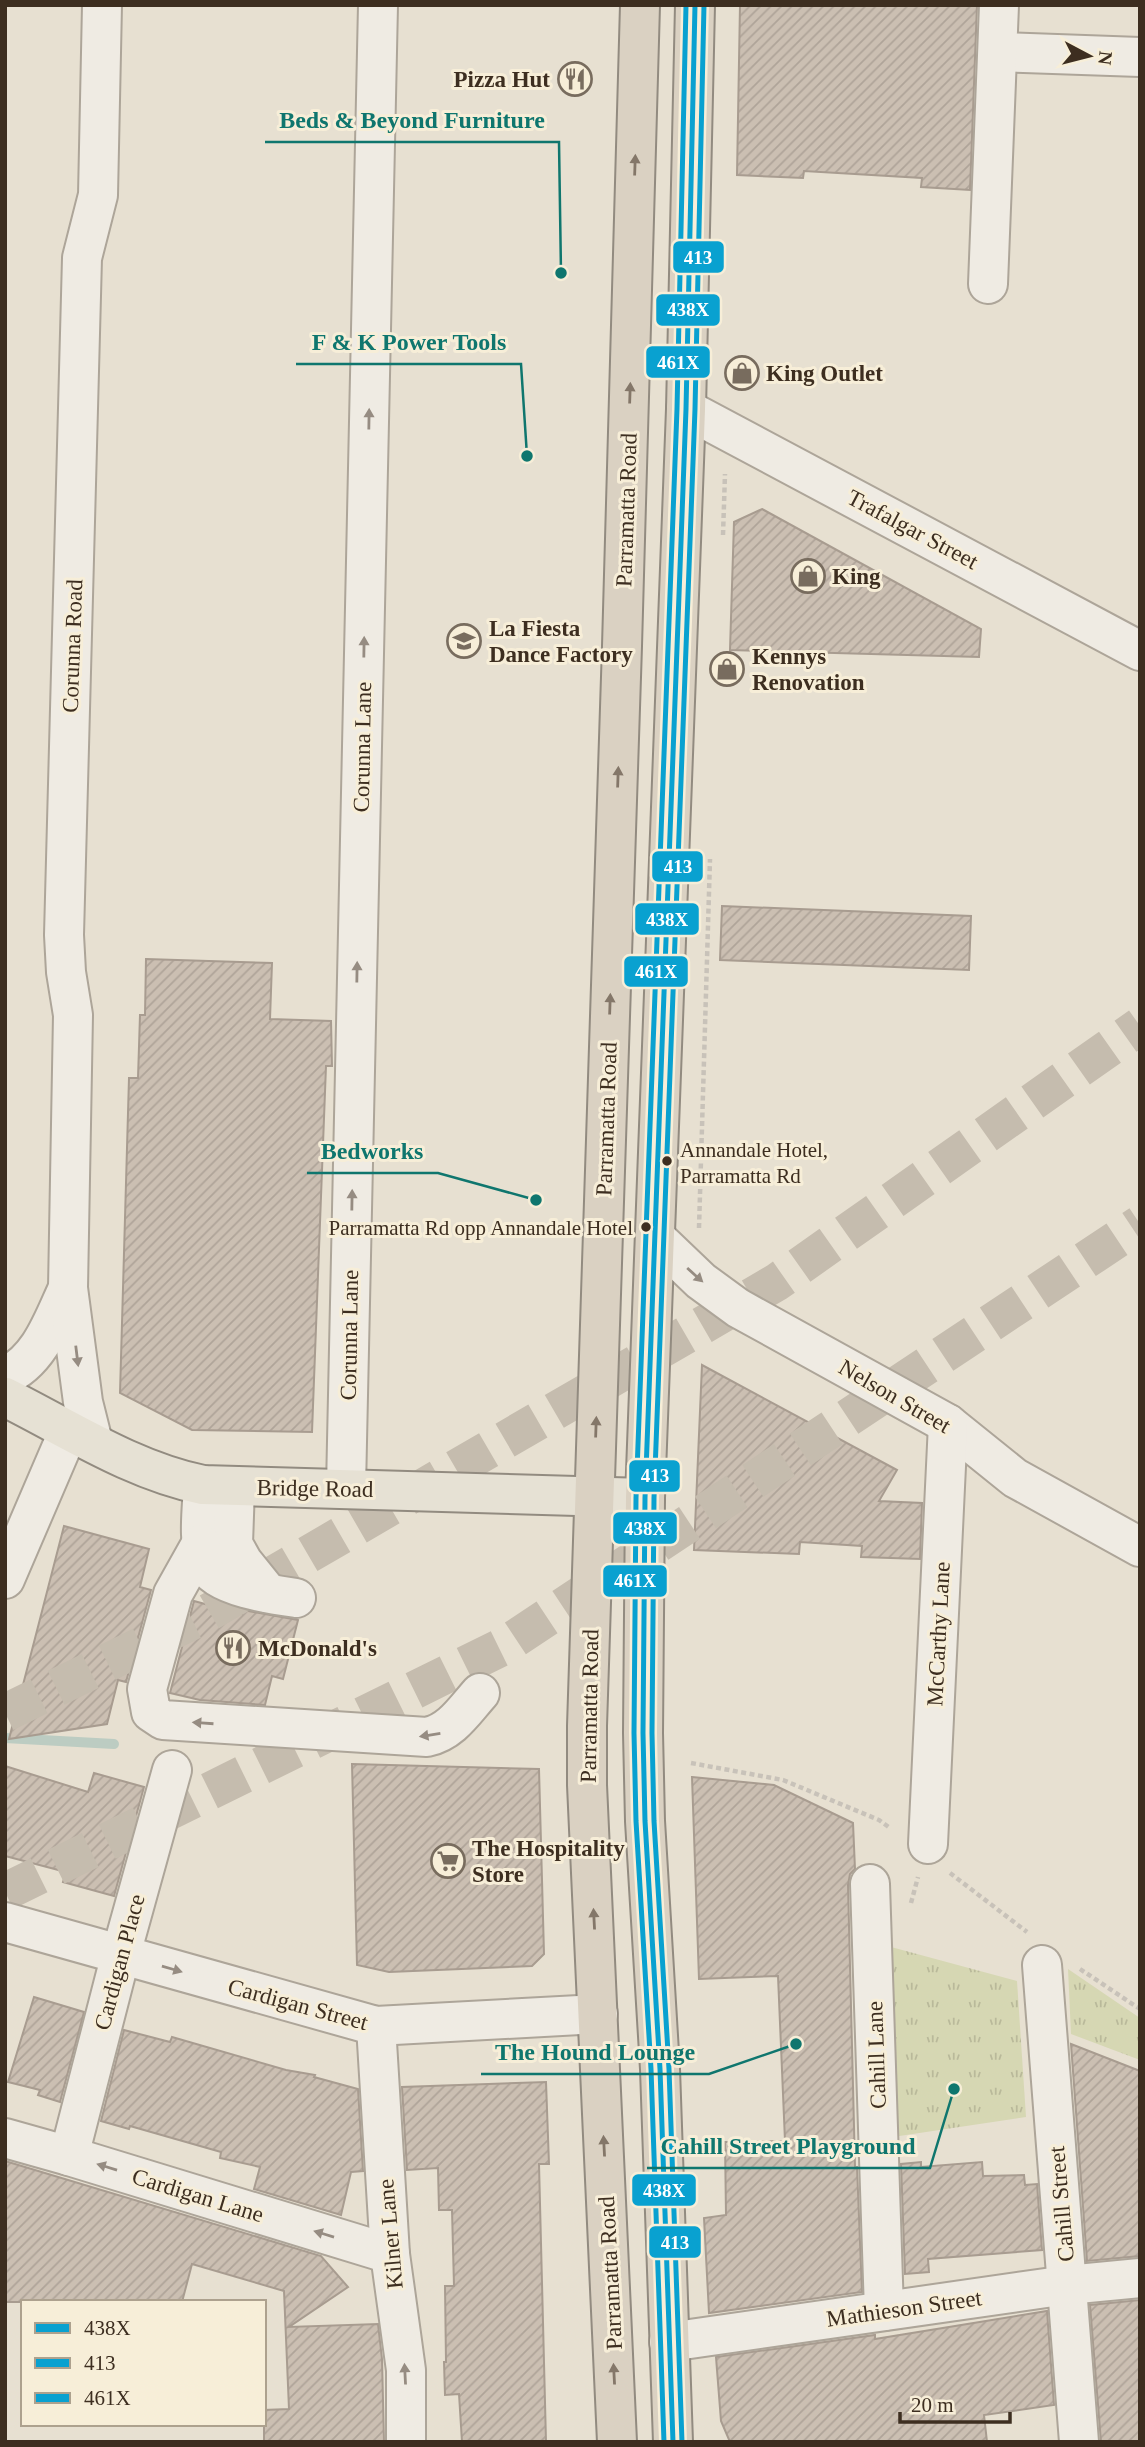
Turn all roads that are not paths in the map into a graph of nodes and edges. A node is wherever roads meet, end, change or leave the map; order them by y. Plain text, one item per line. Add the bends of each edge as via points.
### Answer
1 (102, 5) edge
2 (378, 5) edge
3 (640, 5) edge
4 (695, 5) edge
5 (999, 5) edge
6 (998, 52) junction
7 (1140, 57) edge
8 (988, 284) dead end
9 (686, 409) junction
10 (1140, 651) edge
11 (656, 1238) junction
12 (68, 1288) junction
13 (5, 1376) edge
14 (5, 1397) edge
15 (947, 1424) junction
16 (81, 1436) junction
17 (219, 1486) junction
18 (345, 1488) junction
19 (594, 1496) junction
20 (645, 1498) junction
21 (201, 1544) junction
22 (1140, 1547) edge
23 (5, 1579) edge
24 (473, 1693) dead end
25 (172, 1770) dead end
26 (928, 1844) dead end
27 (870, 1884) dead end
28 (5, 1922) edge
29 (121, 1954) junction
30 (1042, 1965) dead end
31 (598, 2014) junction
32 (376, 2026) junction
33 (5, 2138) edge
34 (69, 2155) junction
35 (390, 2254) junction
36 (1140, 2278) edge
37 (1068, 2285) junction
38 (884, 2311) junction
39 (669, 2342) junction
40 (406, 2442) edge
41 (617, 2442) edge
42 (673, 2442) edge
43 (1079, 2442) edge

1 - 12 street, Corunna Road via 98,195 82,269 64,935 73,1016
18 -> 2 street, Corunna Lane
19 -> 3 highway, Parramatta Road
4 - 9 highway
5 - 6 street
6 - 7 street
6 - 8 street
9 - 10 street, Trafalgar Street
9 - 11 highway
11 -> 15 street, Nelson Street via 738,1308
11 - 20 highway
12 - 13 street, Corunna Road via 32,1357
12 -> 16 street, Corunna Road via 83,1402
14 - 16 main road, Bridge Road
15 - 22 street, Nelson Street via 1015,1478
15 - 26 street, McCarthy Lane
16 - 17 main road, Bridge Road via 177,1480
16 - 23 street
17 - 18 main road, Bridge Road
17 - 21 street
17 - 21 street via 233,1544 243,1562 282,1596 220,1579 207,1569
18 - 19 main road, Bridge Road
19 - 20 main road, Bridge Road
31 -> 19 highway, Parramatta Road via 586,1726
20 - 39 highway via 645,1821 660,2069
24 -> 21 street via 450,1727 427,1737 163,1720 151,1712 148,1689 173,1594
25 - 29 street, Cardigan Place
27 - 38 street, Cahill Lane
28 - 29 street, Cardigan Street
29 -> 32 street, Cardigan Street
29 - 34 street, Cardigan Place
30 - 37 street, Cahill Street
31 - 32 street, Cardigan Street
41 -> 31 highway, Parramatta Road
32 - 35 street, Kilner Lane
33 - 34 street, Cardigan Lane
35 -> 34 street, Cardigan Lane
40 -> 35 street, Kilner Lane via 406,2370
36 - 37 street, Mathieson Street
37 - 38 street, Mathieson Street
37 - 43 street, Cahill Street
38 - 39 street, Mathieson Street
39 - 42 highway

